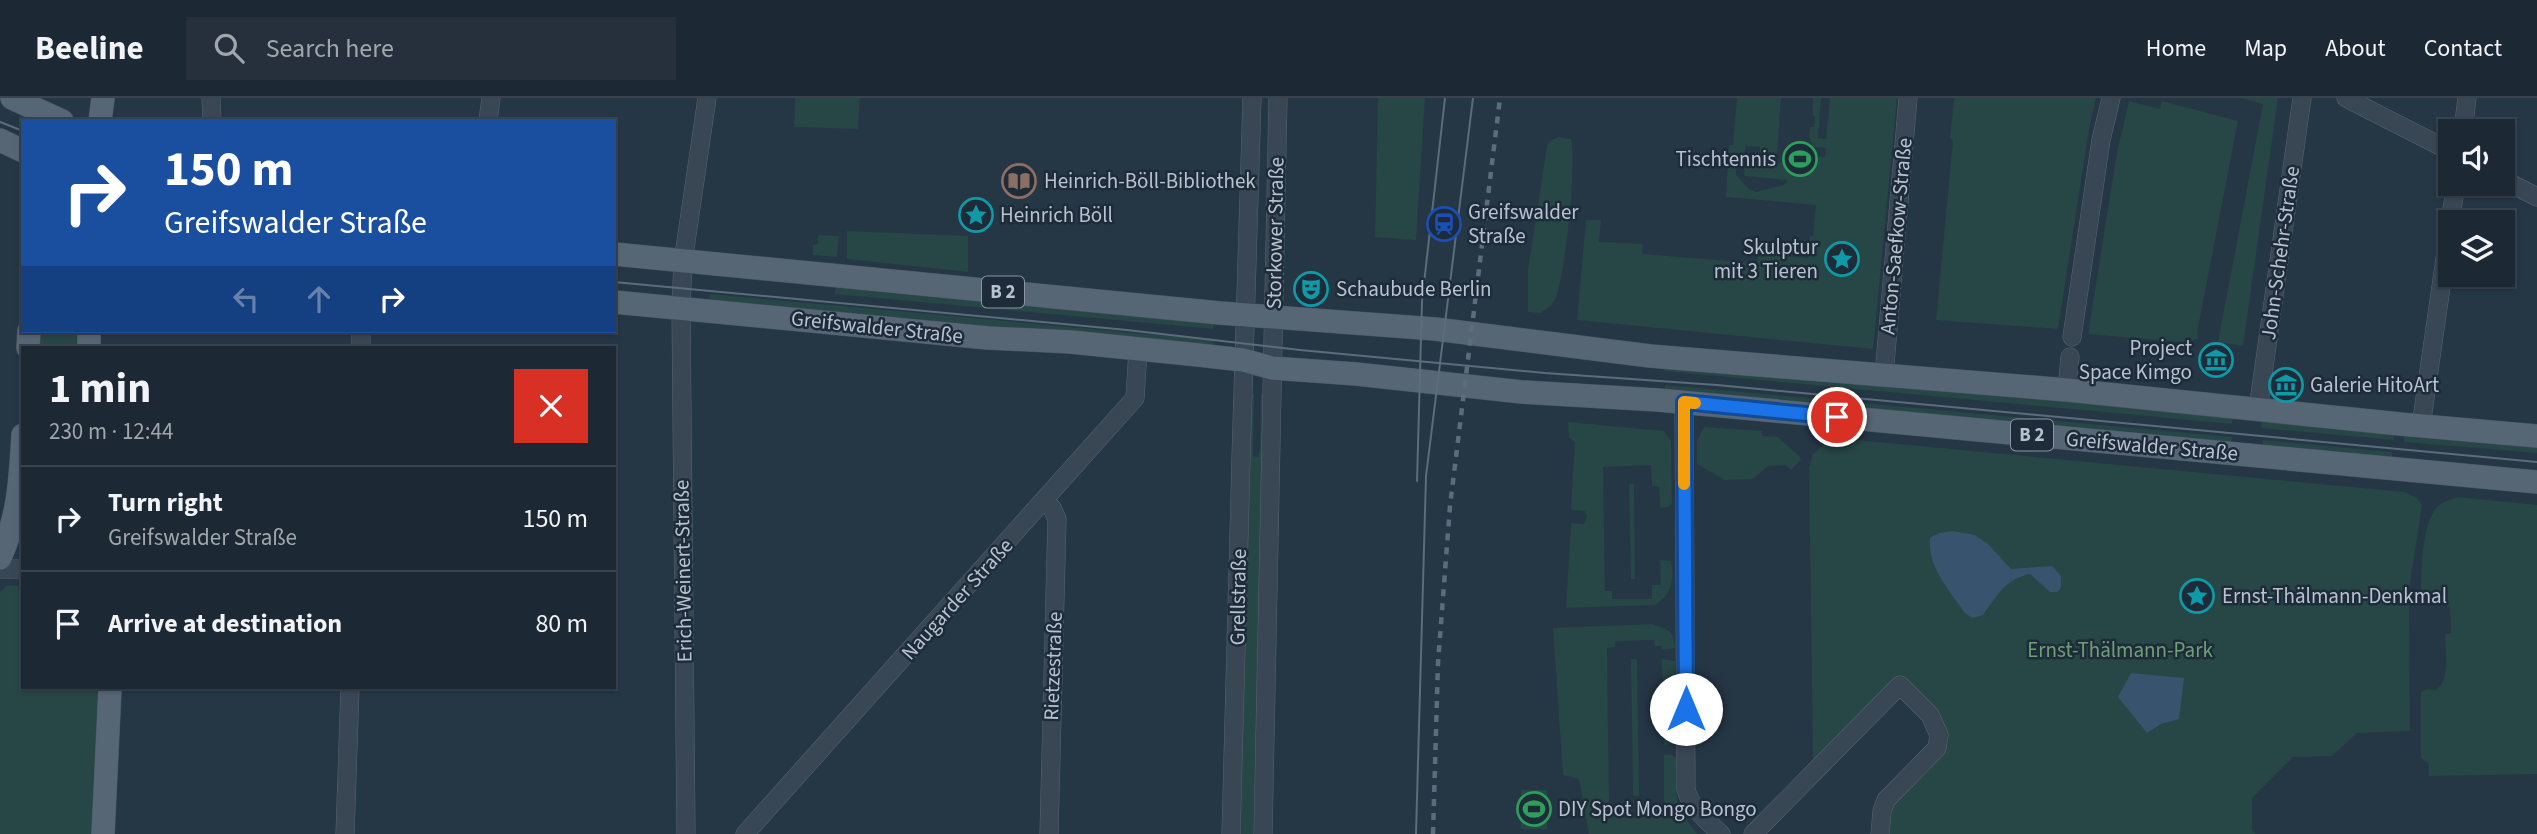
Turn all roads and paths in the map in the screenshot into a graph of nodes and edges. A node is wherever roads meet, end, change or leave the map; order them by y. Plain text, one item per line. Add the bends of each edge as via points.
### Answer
1 (12, 98) edge
2 (103, 98) edge
3 (211, 98) edge
4 (491, 98) edge
5 (707, 98) edge
6 (1248, 98) edge
7 (1908, 98) edge
8 (2111, 98) edge
9 (2302, 98) edge
10 (2346, 98) edge
11 (2468, 98) edge
12 (1278, 100) edge
13 (38, 109) edge
14 (58, 119) edge
15 (100, 119) edge
16 (212, 119) edge
17 (488, 119) edge
18 (2464, 119) edge
19 (0, 140) edge
20 (2438, 144) edge
21 (21, 150) edge
22 (2515, 186) edge
23 (2537, 197) edge
24 (616, 254) edge
25 (683, 262) junction
26 (2441, 287) edge
27 (616, 302) edge
28 (681, 309) junction
29 (1246, 315) junction
30 (1273, 315) junction
31 (2073, 337) dead end
32 (1138, 350) junction
33 (2070, 357) dead end
34 (1243, 360) junction
35 (1272, 368) junction
36 (1884, 375) junction
37 (2067, 390) junction
38 (1684, 402) junction
39 (2258, 409) junction
40 (2421, 426) junction
41 (2537, 436) edge
42 (2537, 482) edge
43 (1045, 501) junction
44 (21, 507) edge
45 (0, 558) edge
46 (0, 569) edge
47 (21, 569) edge
48 (110, 689) edge
49 (350, 689) edge
50 (103, 834) edge
51 (345, 834) edge
52 (686, 834) edge
53 (745, 834) edge
54 (1049, 834) edge
55 (1231, 834) edge
56 (1263, 834) edge
57 (1721, 834) edge
58 (1753, 834) edge
59 (1880, 834) edge

1 - 13 main road
2 - 15 main road
3 - 16 street
4 - 17 street
5 - 25 street
6 - 12 street
6 - 29 street, Storkower Straße
7 - 36 street, Anton-Saefkow-Straße
8 - 31 street
9 - 39 street, John-Schehr-Straße
10 - 20 street
11 - 18 street
12 - 30 street, Storkower Straße
13 - 14 main road
19 - 21 main road
22 - 23 street
24 - 25 main road, B 2
25 - 28 street
25 - 29 main road, B 2
26 - 40 street
27 - 28 main road, Greifswalder Straße / B 2
28 - 32 main road, Greifswalder Straße / B 2
28 - 52 street, Erich-Weinert-Straße
29 - 30 main road, B 2
29 - 34 street, Storkower Straße
30 - 35 street, Storkower Straße
30 - 36 main road, B 2 via 1435,329 1650,356
32 - 34 main road, Greifswalder Straße / B 2
32 - 43 street, Naugarder Straße via 1135,398
33 - 37 street
34 - 35 main road, Greifswalder Straße / B 2
34 - 55 street, Grellstraße
35 - 38 main road, Greifswalder Straße / B 2
35 - 56 street, Grellstraße
36 - 37 main road, B 2
37 - 39 main road, B 2
38 - 42 main road, Greifswalder Straße / B 2
38 - 57 street via 1686,789 1701,815
39 - 40 main road, B 2
40 - 41 main road, B 2
43 - 53 street, Naugarder Straße
43 - 54 street, Rietzestraße via 1057,519
44 - 45 main road
46 - 47 street
48 - 50 main road
49 - 51 street
58 - 59 street via 1900,685 1930,715 1939,735 1937,748 1886,800

